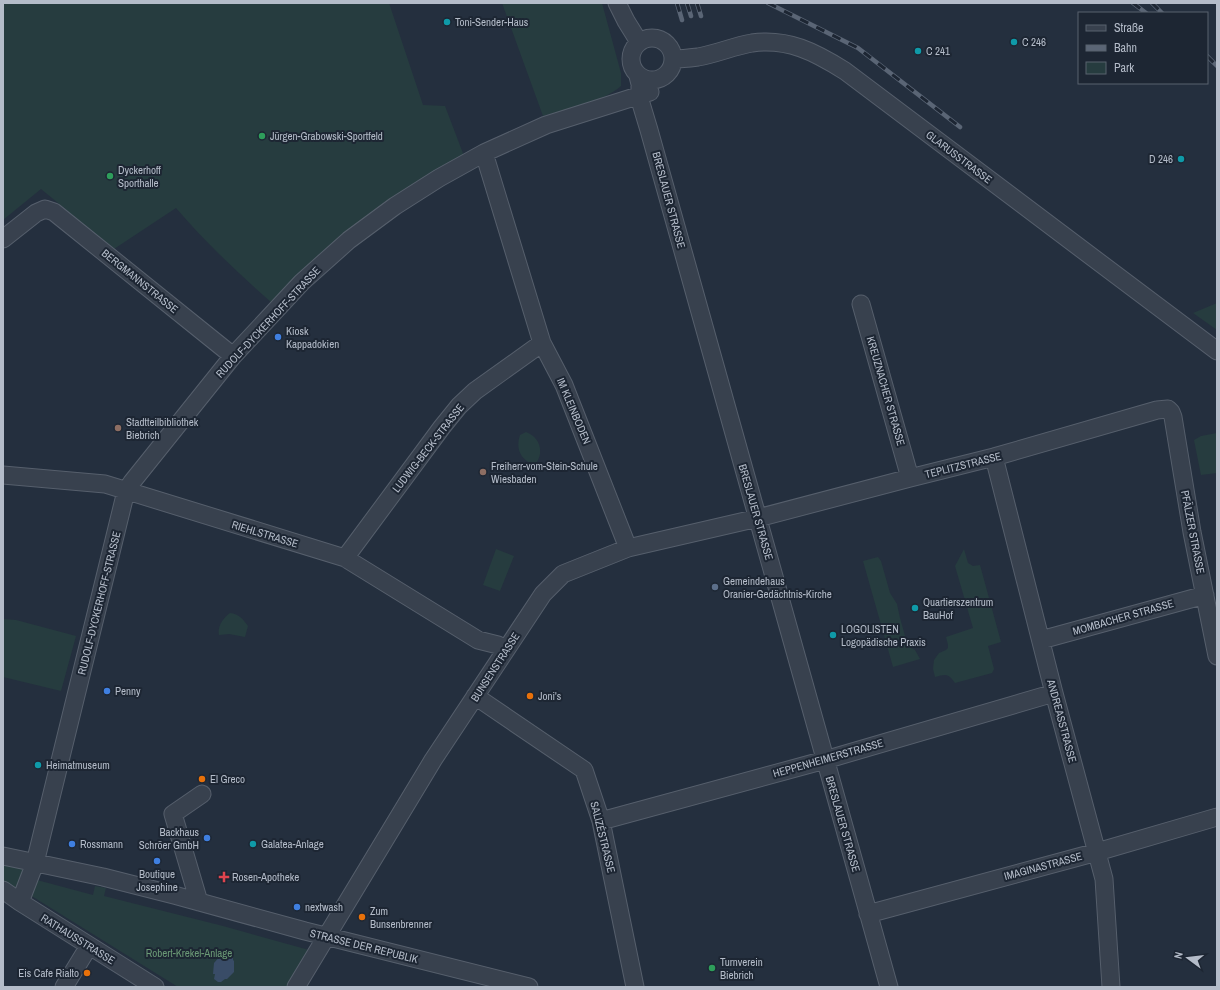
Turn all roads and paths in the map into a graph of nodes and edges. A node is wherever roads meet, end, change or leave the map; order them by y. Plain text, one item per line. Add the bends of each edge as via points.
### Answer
1 (617, 3) edge
2 (639, 42) junction
3 (673, 59) junction
4 (649, 89) junction
5 (484, 153) junction
6 (3, 239) edge
7 (861, 304) dead end
8 (542, 343) junction
9 (1217, 351) edge
10 (233, 356) junction
11 (1168, 409) joint
12 (994, 457) junction
13 (3, 475) edge
14 (910, 478) junction
15 (126, 492) junction
16 (758, 518) junction
17 (628, 548) junction
18 (345, 558) junction
19 (1205, 594) junction
20 (1041, 640) junction
21 (506, 650) junction
22 (1217, 656) edge
23 (1054, 693) junction
24 (475, 696) junction
25 (825, 760) junction
26 (202, 794) dead end
27 (1217, 817) edge
28 (601, 822) junction
29 (1097, 852) junction
30 (3, 856) edge
31 (35, 863) junction
32 (3, 890) edge
33 (20, 902) junction
34 (199, 902) junction
35 (868, 914) junction
36 (326, 936) junction
37 (88, 946) junction
38 (64, 987) edge
39 (155, 987) edge
40 (296, 987) edge
41 (529, 987) edge
42 (634, 987) edge
43 (890, 987) edge
44 (1111, 987) edge

1 - 2 street
2 - 3 street via 648,38 659,39 670,49
2 - 4 street, BRESLAUER STRASSE via 632,51 630,62 640,84
3 - 4 street via 666,76
3 - 9 street, GLARUSSTRASSE via 699,57 752,43 776,43 795,46 827,59
4 - 5 street, RUDOLF-DYCKERHOFF-STRASSE via 546,125
4 - 16 street, BRESLAUER STRASSE via 642,106
5 - 8 street
5 - 10 street, RUDOLF-DYCKERHOFF-STRASSE via 395,206 349,240 302,282
6 - 10 street, BERGMANNSTRASSE via 36,213 45,210 54,212
7 - 14 street, KREUZNACHER STRASSE
8 - 17 street, IM KLEINBODEN via 564,385
8 - 18 street, LUDWIG-BECK-STRASSE via 459,406
10 - 15 street, RUDOLF-DYCKERHOFF-STRASSE
11 - 12 street, TEPLITZSTRASSE
11 - 19 street, PFÄLZER STRASSE via 1173,417
12 - 14 street, TEPLITZSTRASSE
12 - 20 street, ANDREASSTRASSE
13 - 15 street, RIEHLSTRASSE via 105,484
14 - 16 street, TEPLITZSTRASSE
15 - 18 street, RIEHLSTRASSE
15 - 31 street, RUDOLF-DYCKERHOFF-STRASSE
16 - 17 street, BUNSENSTRASSE
16 - 25 street, BRESLAUER STRASSE
17 - 21 street, BUNSENSTRASSE via 563,574 543,594
18 - 21 street, RIEHLSTRASSE via 478,640 498,645
19 - 20 street, MOMBACHER STRASSE
19 - 22 street, PFÄLZER STRASSE
20 - 23 street, ANDREASSTRASSE
21 - 24 street, BUNSENSTRASSE
23 - 25 street, HEPPENHEIMERSTRASSE
23 - 29 street, ANDREASSTRASSE
24 - 28 street, SALIZÉSTRASSE via 584,770
24 - 36 street, BUNSENSTRASSE via 427,769
25 - 28 street, HEPPENHEIMERSTRASSE
25 - 35 street, BRESLAUER STRASSE
26 - 34 street via 173,814
27 - 29 street, IMAGINASTRASSE
28 - 42 street, SALIZÉSTRASSE
29 - 35 street, IMAGINASTRASSE
29 - 44 street, ANDREASSTRASSE via 1104,879
30 - 31 street, STRASSE DER REPUBLIK
31 - 33 street, RUDOLF-DYCKERHOFF-STRASSE
31 - 34 street, STRASSE DER REPUBLIK via 103,877
32 - 33 street, RATHAUSSTRASSE
33 - 37 street, RATHAUSSTRASSE
34 - 36 street, STRASSE DER REPUBLIK
35 - 43 street, BRESLAUER STRASSE
36 - 40 street
36 - 41 street, STRASSE DER REPUBLIK
37 - 38 street
37 - 39 street, RATHAUSSTRASSE

